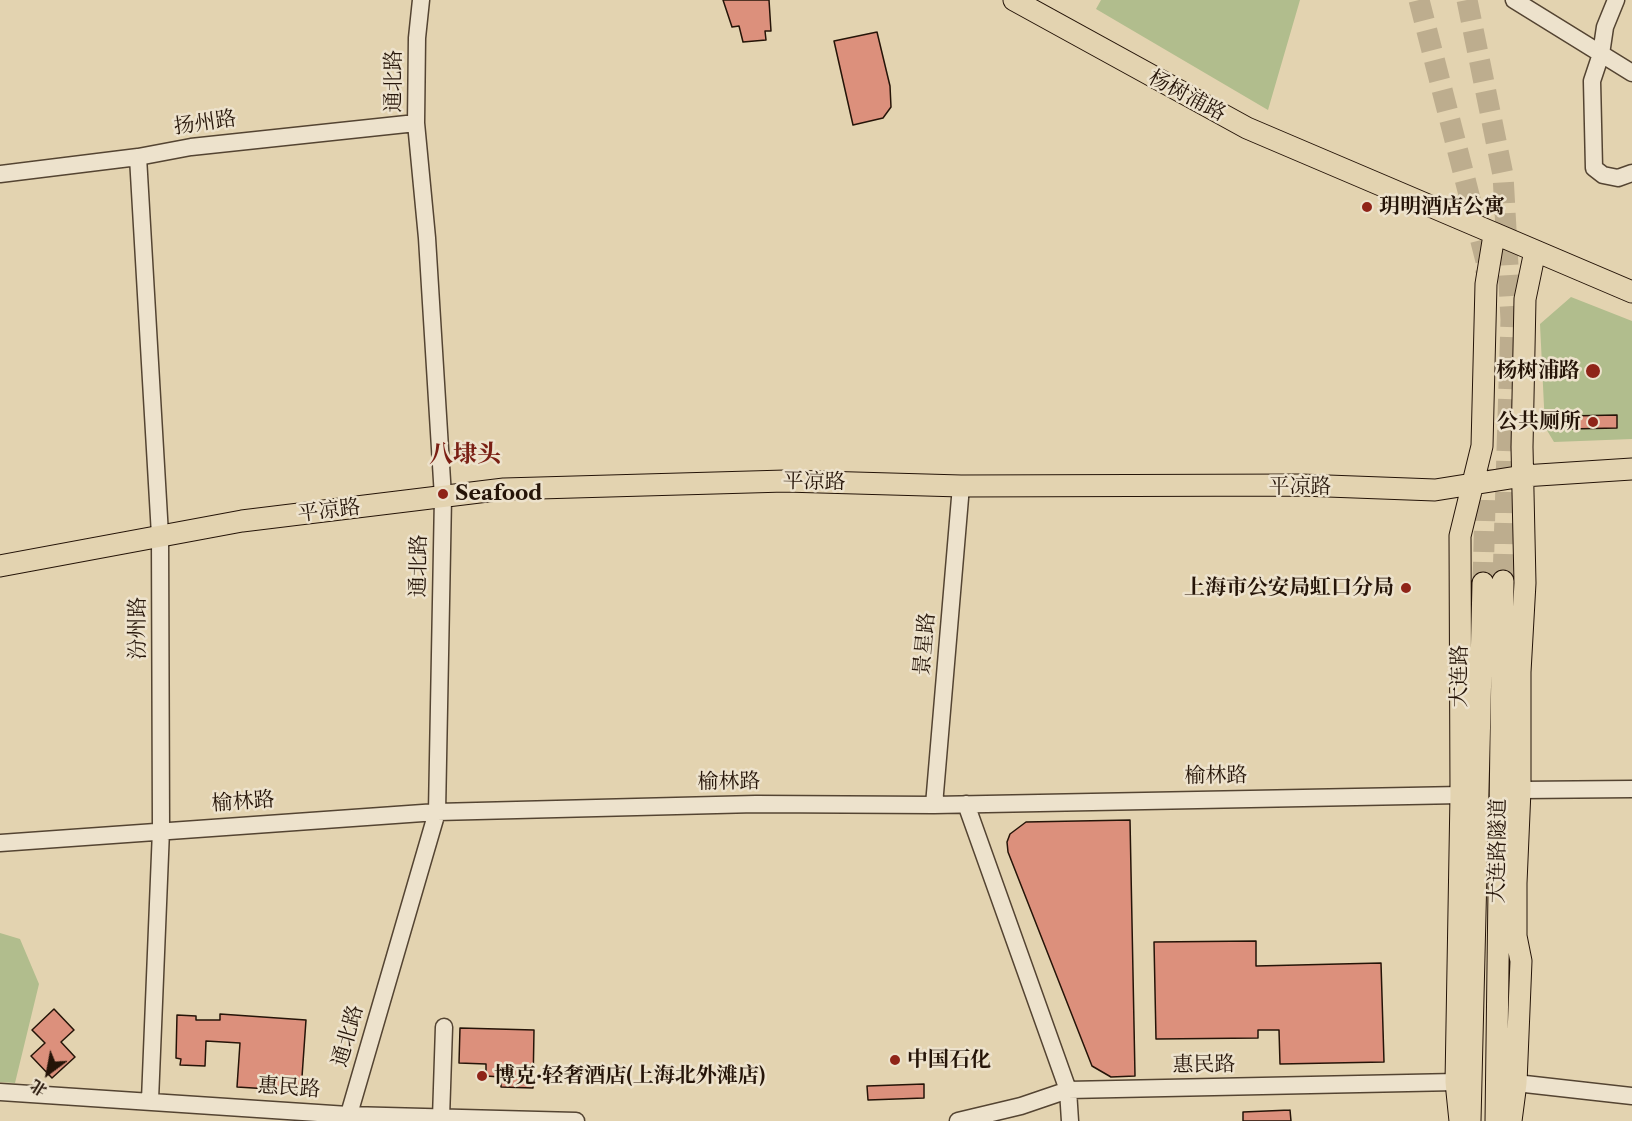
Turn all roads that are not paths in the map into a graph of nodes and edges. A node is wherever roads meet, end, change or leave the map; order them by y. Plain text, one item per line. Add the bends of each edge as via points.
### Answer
1 (421, 0) edge
2 (1014, 0) edge
3 (1514, 0) edge
4 (1616, 0) edge
5 (1601, 54) junction
6 (1632, 73) edge
7 (416, 123) junction
8 (138, 157) junction
9 (1632, 173) edge
10 (0, 174) edge
11 (1494, 235) junction
12 (1535, 251) junction
13 (1632, 292) edge
14 (1632, 469) edge
15 (1523, 476) junction
16 (1474, 485) junction
17 (961, 486) junction
18 (442, 497) junction
19 (160, 535) junction
20 (0, 566) edge
21 (1632, 789) edge
22 (1520, 790) junction
23 (1461, 795) junction
24 (966, 804) junction
25 (934, 805) junction
26 (437, 812) junction
27 (161, 830) junction
28 (0, 843) edge
29 (444, 1027) dead end
30 (1456, 1082) junction
31 (1516, 1083) junction
32 (1068, 1090) junction
33 (0, 1092) edge
34 (1632, 1096) edge
35 (150, 1100) junction
36 (347, 1118) edge
37 (441, 1118) junction
38 (576, 1121) edge
39 (958, 1121) edge
40 (1070, 1121) edge
41 (1460, 1121) edge
42 (1470, 1121) edge
43 (1496, 1121) edge
44 (1511, 1121) edge

1 - 7 street, 通北路
2 - 11 main road, 杨树浦路 via 1247,128
3 - 5 street
4 - 5 street via 1605,27
5 - 6 street
5 - 9 street via 1592,81 1594,168 1618,178
7 - 8 street, 扬州路 via 202,145
7 - 18 street, 通北路
8 - 10 street, 扬州路
8 - 19 street, 汾州路
11 - 12 main road, 杨树浦路
11 - 16 main road, 大连路 via 1486,284 1482,446
12 - 13 main road, 杨树浦路
12 - 15 main road via 1525,299
14 - 15 main road, 平凉路
15 - 16 main road, 平凉路
15 - 22 main road via 1525,582
16 - 17 main road, 平凉路 via 1435,490 1301,485
16 - 23 main road, 大连路 via 1460,536
17 - 18 main road, 平凉路 via 733,482 504,489
17 - 25 street, 景星路
18 - 19 main road, 平凉路
18 - 26 street, 通北路
19 - 20 main road, 平凉路
19 - 27 street, 汾州路
21 - 22 street
22 - 31 main road via 1516,936 1521,961
23 - 24 street, 榆林路
23 - 30 main road, 大连路
24 - 25 street, 榆林路
24 - 32 street
25 - 26 street, 榆林路 via 756,804
26 - 27 street, 榆林路
26 - 36 street, 通北路
27 - 28 street, 榆林路
27 - 35 street, 汾州路
29 - 37 street
30 - 32 street, 惠民路
30 - 41 main road, 大连路
31 - 34 street
31 - 44 main road
32 - 39 street, 惠民路 via 1021,1107
32 - 40 street
33 - 35 street, 惠民路
35 - 36 street, 惠民路
36 - 37 street, 惠民路
37 - 38 street, 惠民路
42 - 43 main road, 大连路隧道 via 1493,582

